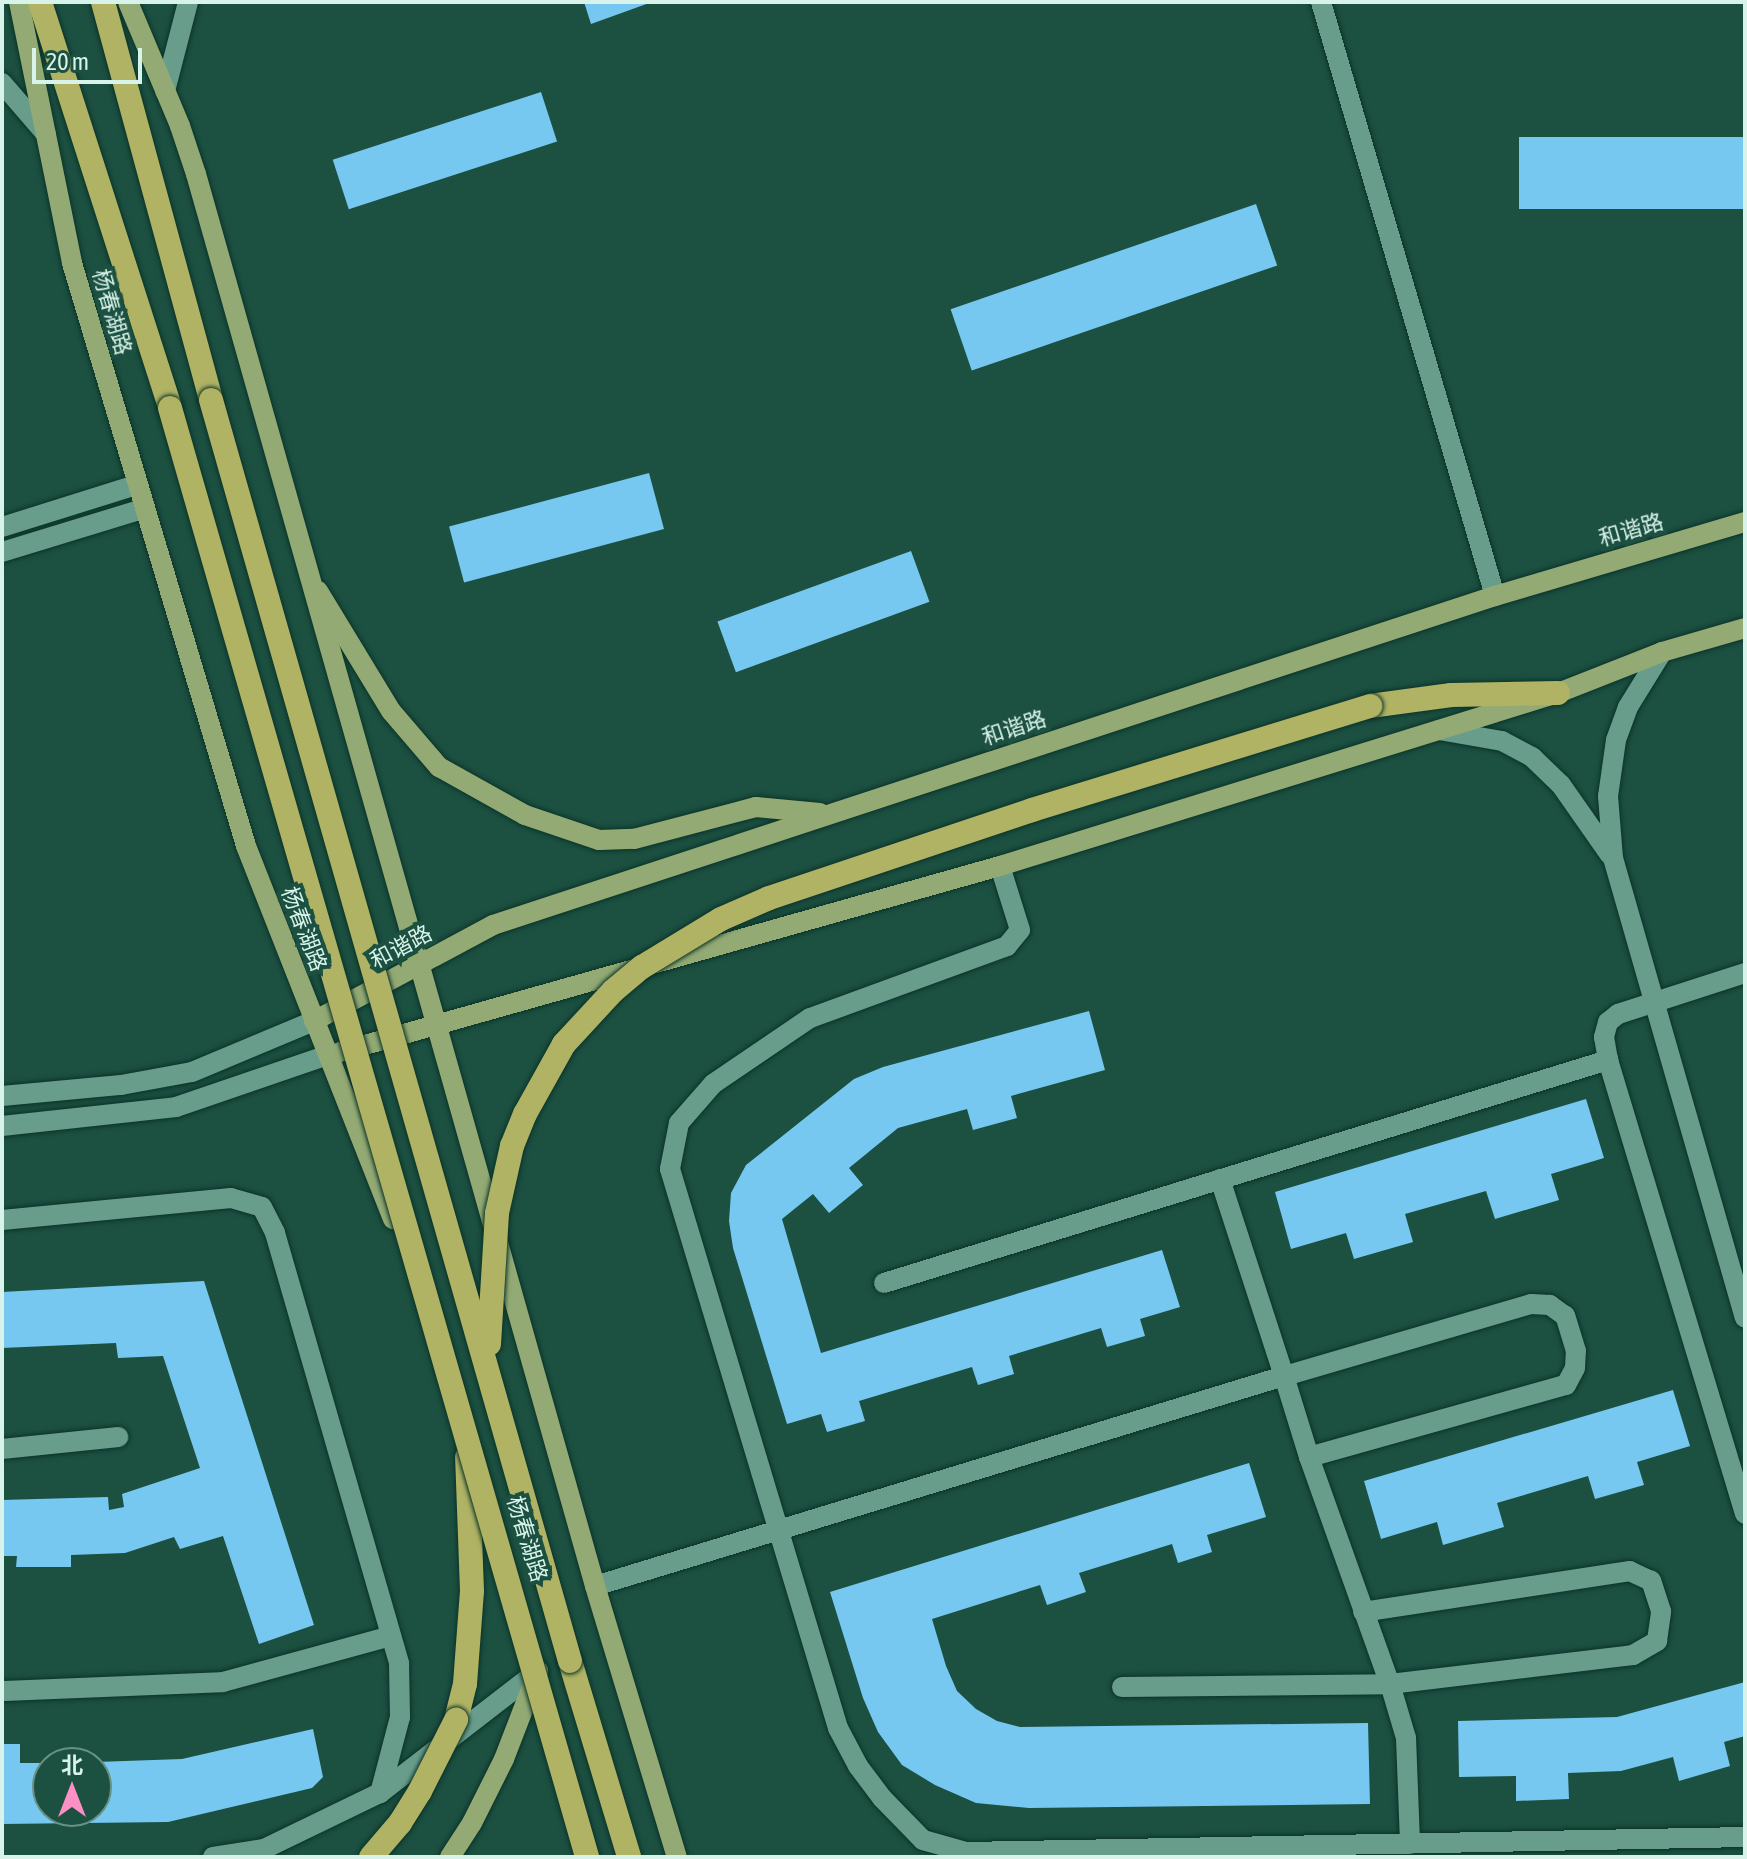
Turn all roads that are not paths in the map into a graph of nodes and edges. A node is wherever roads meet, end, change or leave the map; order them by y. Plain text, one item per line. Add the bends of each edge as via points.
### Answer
1 (19, 2) edge
2 (40, 2) edge
3 (103, 2) edge
4 (128, 2) edge
5 (188, 2) edge
6 (1321, 2) edge
7 (2, 83) edge
8 (165, 91) junction
9 (46, 134) junction
10 (136, 485) junction
11 (143, 509) junction
12 (1745, 522) edge
13 (2, 527) edge
14 (2, 552) edge
15 (305, 569) junction
16 (1495, 596) junction
17 (1745, 628) edge
18 (1662, 652) junction
19 (1558, 693) junction
20 (1438, 730) junction
21 (828, 814) junction
22 (1613, 858) junction
23 (1000, 866) junction
24 (419, 966) junction
25 (1745, 973) edge
26 (1653, 1001) junction
27 (314, 1021) junction
28 (435, 1028) junction
29 (328, 1055) junction
30 (1608, 1060) junction
31 (2, 1096) edge
32 (2, 1126) edge
33 (1220, 1179) junction
34 (2, 1220) edge
35 (884, 1283) dead end
36 (1745, 1317) edge
37 (488, 1366) junction
38 (1284, 1376) junction
39 (118, 1437) dead end
40 (467, 1447) junction
41 (2, 1449) edge
42 (1309, 1457) junction
43 (1745, 1514) edge
44 (777, 1530) junction
45 (595, 1586) junction
46 (1363, 1612) junction
47 (391, 1636) junction
48 (538, 1671) joint
49 (1390, 1684) junction
50 (1122, 1687) dead end
51 (2, 1691) edge
52 (380, 1793) junction
53 (671, 1831) junction
54 (1745, 1837) edge
55 (1410, 1844) junction
56 (213, 1857) edge
57 (371, 1857) edge
58 (450, 1857) edge
59 (587, 1857) edge
60 (597, 1857) edge
61 (629, 1857) edge
62 (677, 1857) edge
63 (686, 1857) edge

1 - 9 main road, 杨春湖路
2 - 40 highway, bridge via 170,408
3 - 37 highway, bridge via 211,400
4 - 8 main road
5 - 8 street
6 - 16 street
7 - 9 street
8 - 15 main road via 196,174
9 - 10 main road, 杨春湖路 via 72,263
10 - 11 main road, 杨春湖路
10 - 13 street
11 - 14 street
11 - 27 main road, 杨春湖路 via 246,846
12 - 16 main road, 和谐路
15 - 21 main road via 391,711 439,767 525,815 599,840 634,839 756,807
15 - 24 main road
16 - 21 main road, 和谐路
17 - 18 main road
18 - 19 main road
18 - 22 street via 1628,707 1616,740 1608,796
19 - 20 main road
19 - 37 highway, bridge via 1451,695 1370,706 769,898 721,919 642,967 564,1044 512,1146 497,1213
20 - 22 street via 1502,741 1532,757 1561,785
20 - 23 main road
21 - 24 main road, 和谐路 via 493,925
22 - 26 street
23 - 28 main road
23 - 44 street via 1020,930 1007,946 810,1018 713,1084 679,1123 670,1169
24 - 27 main road, 和谐路
24 - 28 main road
25 - 26 street
26 - 30 street via 1608,1022
26 - 36 street
27 - 29 main road, 杨春湖路
27 - 31 street via 192,1072
28 - 29 main road
28 - 45 main road
29 - 32 street via 176,1107
29 - 60 main road, 杨春湖路 via 388,1204 480,1468
30 - 33 street
30 - 43 street
33 - 35 street
33 - 38 street
34 - 47 street via 231,1198 262,1207 275,1233
37 - 61 highway, bridge
38 - 42 street
38 - 42 street via 1531,1304 1550,1305 1565,1316 1576,1351 1566,1385
38 - 44 street
39 - 41 street
40 - 57 highway, bridge via 472,1591 465,1684 441,1753 400,1823
40 - 59 highway, bridge
42 - 46 street
44 - 45 street
44 - 55 street via 838,1728 882,1798 923,1840 966,1852
45 - 53 main road
46 - 49 street
46 - 49 street via 1630,1571 1651,1581 1661,1611 1657,1641 1633,1655
47 - 51 street via 223,1682
47 - 52 street via 399,1664 400,1717
48 - 52 street
48 - 58 main road via 504,1759
49 - 50 street
49 - 55 street via 1406,1738
52 - 56 street via 264,1849
53 - 62 main road
53 - 63 main road
54 - 55 street

